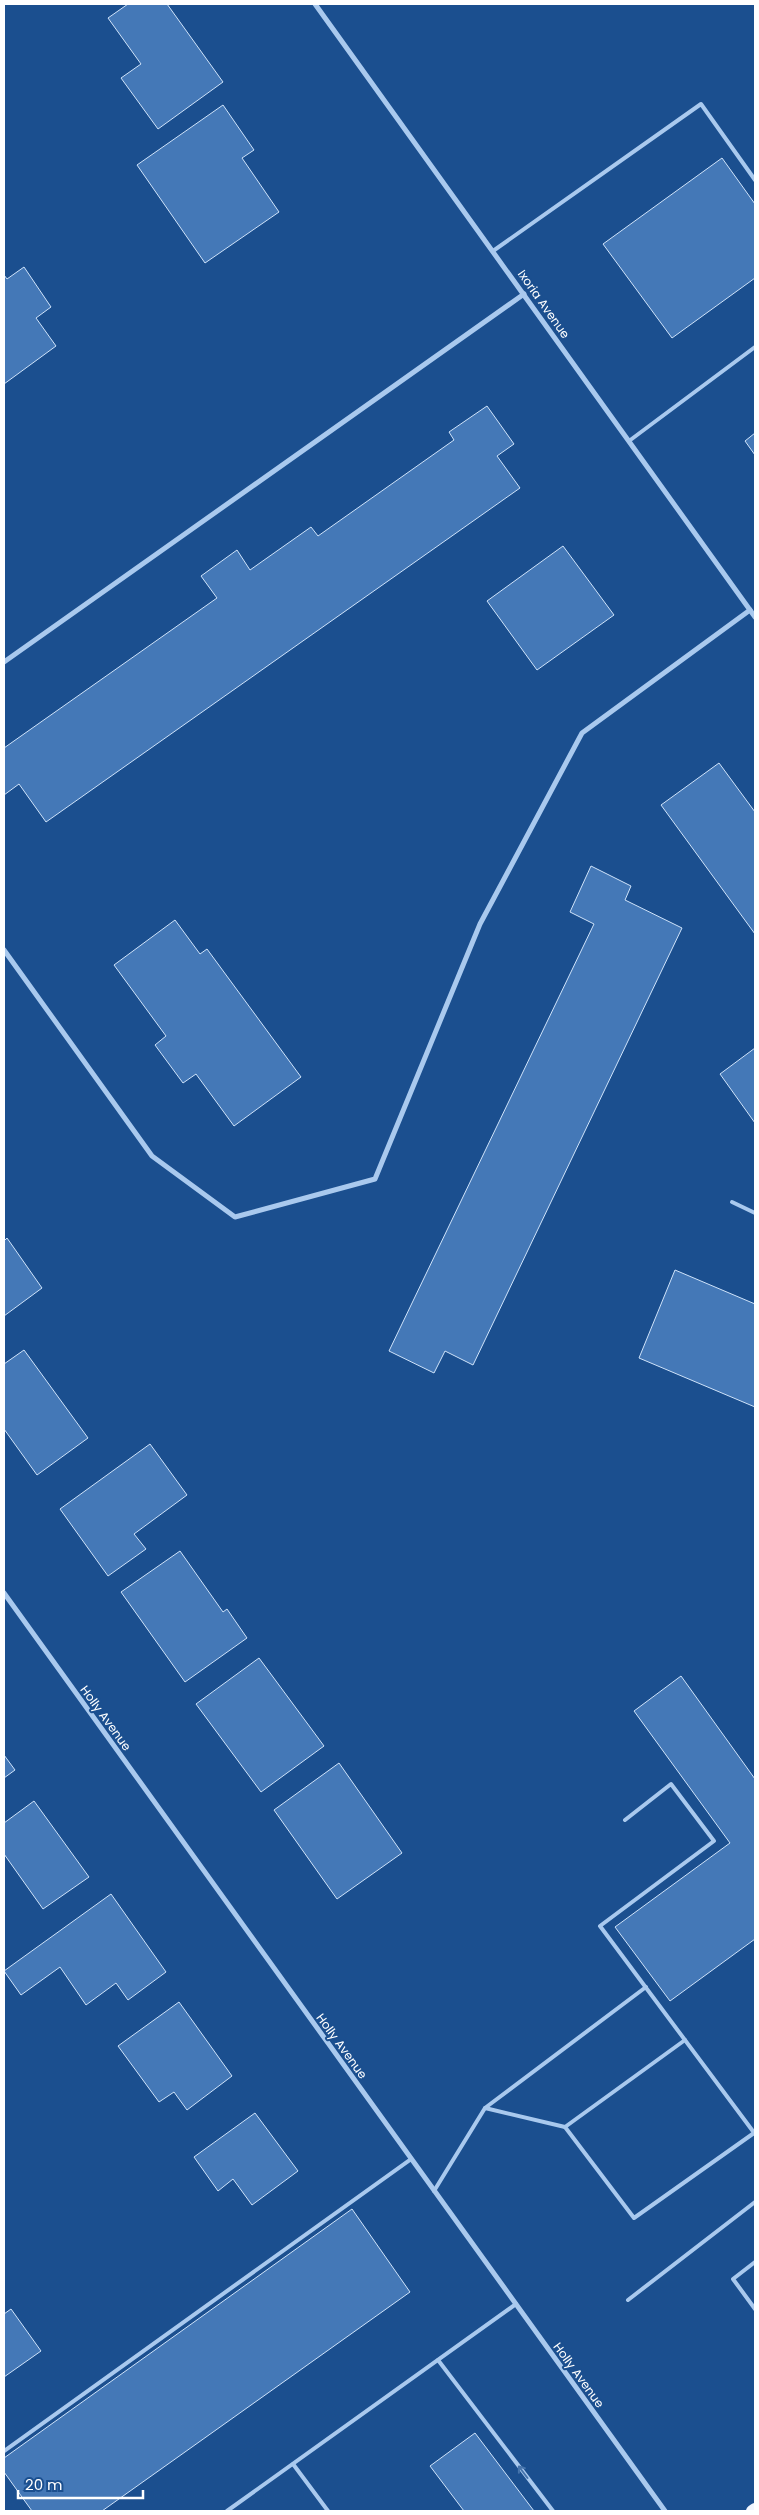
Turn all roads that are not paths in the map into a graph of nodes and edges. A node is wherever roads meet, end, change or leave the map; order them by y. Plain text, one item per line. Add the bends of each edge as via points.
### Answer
1 (315, 4) edge
2 (755, 180) edge
3 (493, 251) junction
4 (524, 294) junction
5 (755, 347) edge
6 (629, 441) junction
7 (750, 610) junction
8 (755, 617) edge
9 (4, 662) edge
10 (4, 950) edge
11 (732, 1202) dead end
12 (755, 1213) edge
13 (4, 1593) edge
14 (625, 1820) dead end
15 (646, 1987) junction
16 (685, 2040) junction
17 (485, 2108) junction
18 (565, 2127) junction
19 (755, 2134) edge
20 (411, 2159) junction
21 (434, 2191) junction
22 (755, 2202) edge
23 (755, 2262) edge
24 (628, 2300) dead end
25 (516, 2304) junction
26 (755, 2309) edge
27 (438, 2360) junction
28 (4, 2452) edge
29 (293, 2464) junction
30 (755, 2509) edge
31 (227, 2511) edge
32 (328, 2511) edge
33 (552, 2511) edge
34 (665, 2511) edge
35 (752, 2511) edge

1 - 3 street, Ixoria Avenue
2 - 3 lane via 701,104
3 - 4 street, Ixoria Avenue
4 - 6 street, Ixoria Avenue
4 - 9 street
5 - 6 lane
6 - 7 street, Ixoria Avenue
7 - 8 street, Ixoria Avenue
7 - 10 street via 582,733 480,924 375,1179 235,1217 152,1156
11 - 12 lane
13 - 20 street, Holly Avenue
14 - 15 lane via 671,1784 714,1841 600,1926
15 - 16 lane
15 - 17 lane
16 - 18 lane
16 - 19 lane
17 - 18 lane
17 - 21 lane
18 - 19 lane via 634,2218
20 - 21 street, Holly Avenue
20 - 28 lane
21 - 25 street, Holly Avenue
22 - 24 lane
23 - 26 lane via 733,2279
25 - 27 lane
25 - 34 street, Holly Avenue
27 - 29 lane
33 -> 27 lane
29 - 31 lane
29 - 32 lane
30 - 35 main road

